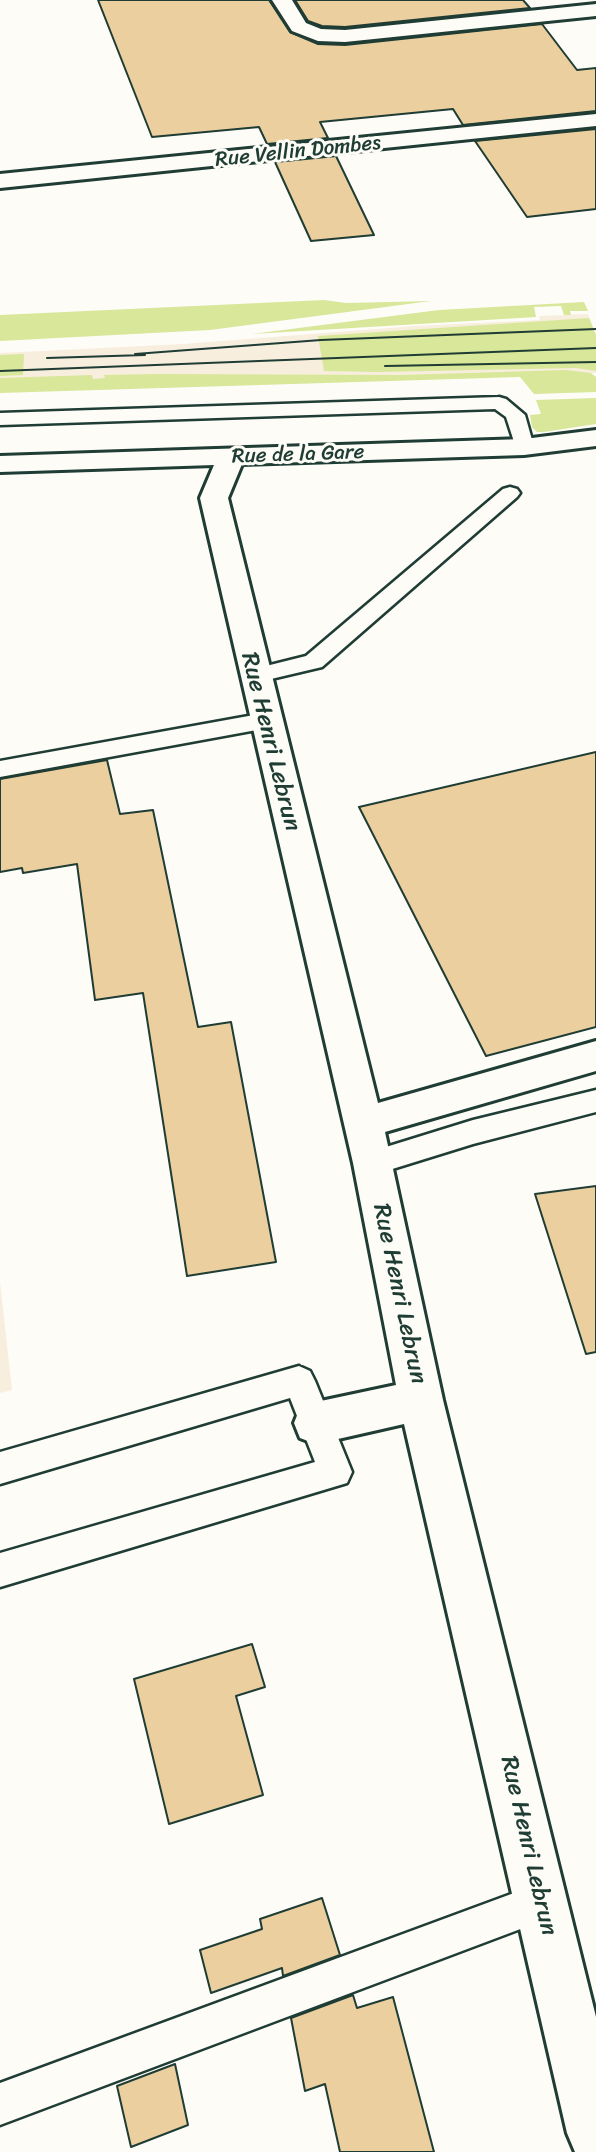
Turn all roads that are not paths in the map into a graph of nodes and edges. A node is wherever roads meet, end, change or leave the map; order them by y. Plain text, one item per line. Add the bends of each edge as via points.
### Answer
1 (282, 0) edge
2 (596, 10) edge
3 (596, 121) edge
4 (0, 181) edge
5 (0, 419) edge
6 (596, 438) edge
7 (524, 447) junction
8 (231, 457) junction
9 (0, 464) edge
10 (510, 493) dead end
11 (254, 676) junction
12 (265, 722) junction
13 (0, 769) edge
14 (596, 1056) edge
15 (596, 1101) edge
16 (368, 1143) junction
17 (421, 1400) junction
18 (316, 1423) junction
19 (0, 1468) edge
20 (0, 1570) edge
21 (541, 1902) junction
22 (0, 2104) edge
23 (596, 2133) edge

1 - 2 street via 299,27 318,35 345,36
3 - 4 street, Rue Vellin Dombes
5 - 7 lane via 499,403 515,415
6 - 7 street, Rue de la Gare
7 - 8 street, Rue de la Gare
8 - 9 street, Rue de la Gare
8 - 11 street, Rue Henri Lebrun via 214,498
10 - 11 lane via 314,662
11 - 12 street, Rue Henri Lebrun
12 - 13 lane
12 - 16 street, Rue Henri Lebrun
14 - 16 street
15 - 16 lane via 473,1132
16 - 17 street, Rue Henri Lebrun
17 - 18 street
17 - 21 street, Rue Henri Lebrun
18 - 19 lane via 299,1381
18 - 20 lane via 335,1472
21 - 22 lane
21 - 23 street, Rue Henri Lebrun

